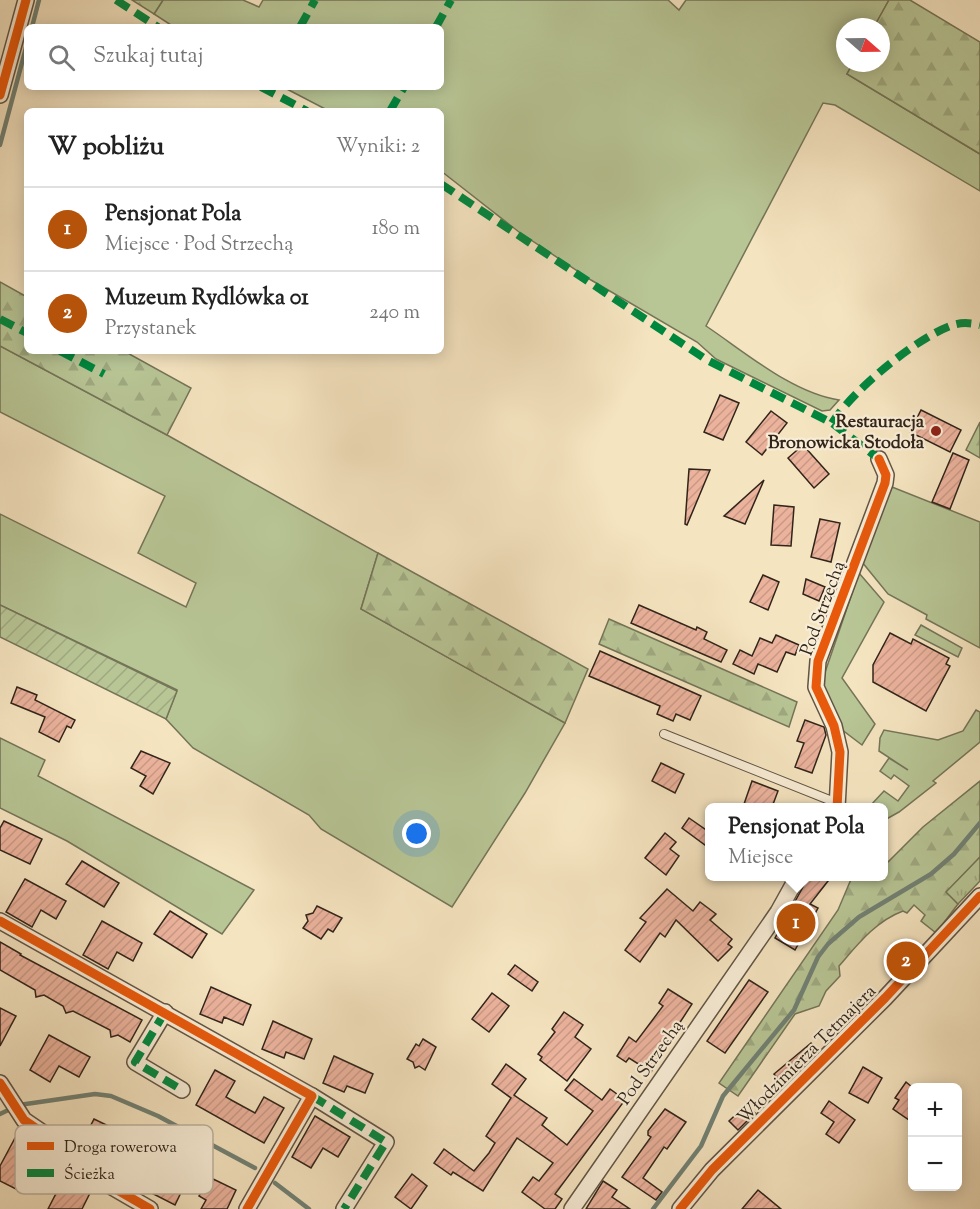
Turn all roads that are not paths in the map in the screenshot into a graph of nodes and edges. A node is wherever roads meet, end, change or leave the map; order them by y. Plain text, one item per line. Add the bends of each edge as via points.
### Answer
1 (26, 0) edge
2 (0, 95) edge
3 (879, 459) dead end
4 (664, 734) dead end
5 (832, 803) edge
6 (837, 803) edge
7 (795, 881) edge
8 (980, 896) edge
9 (0, 921) edge
10 (165, 1012) junction
11 (0, 1083) edge
12 (183, 1090) dead end
13 (312, 1096) junction
14 (31, 1125) edge
15 (123, 1194) edge
16 (150, 1209) edge
17 (247, 1209) edge
18 (344, 1209) edge
19 (572, 1209) edge
20 (680, 1209) edge

1 - 2 street
3 - 6 street, Pod Strzechą via 885,483 818,661 816,687 834,726 840,752
4 - 5 lane
7 - 19 street, Pod Strzechą via 778,912
8 - 20 street, Włodzimierza Tetmajera via 885,998 712,1170
9 - 10 street
10 - 12 street via 135,1062
10 - 13 street
11 - 14 street
13 - 17 street
13 - 18 street via 386,1142
15 - 16 street

